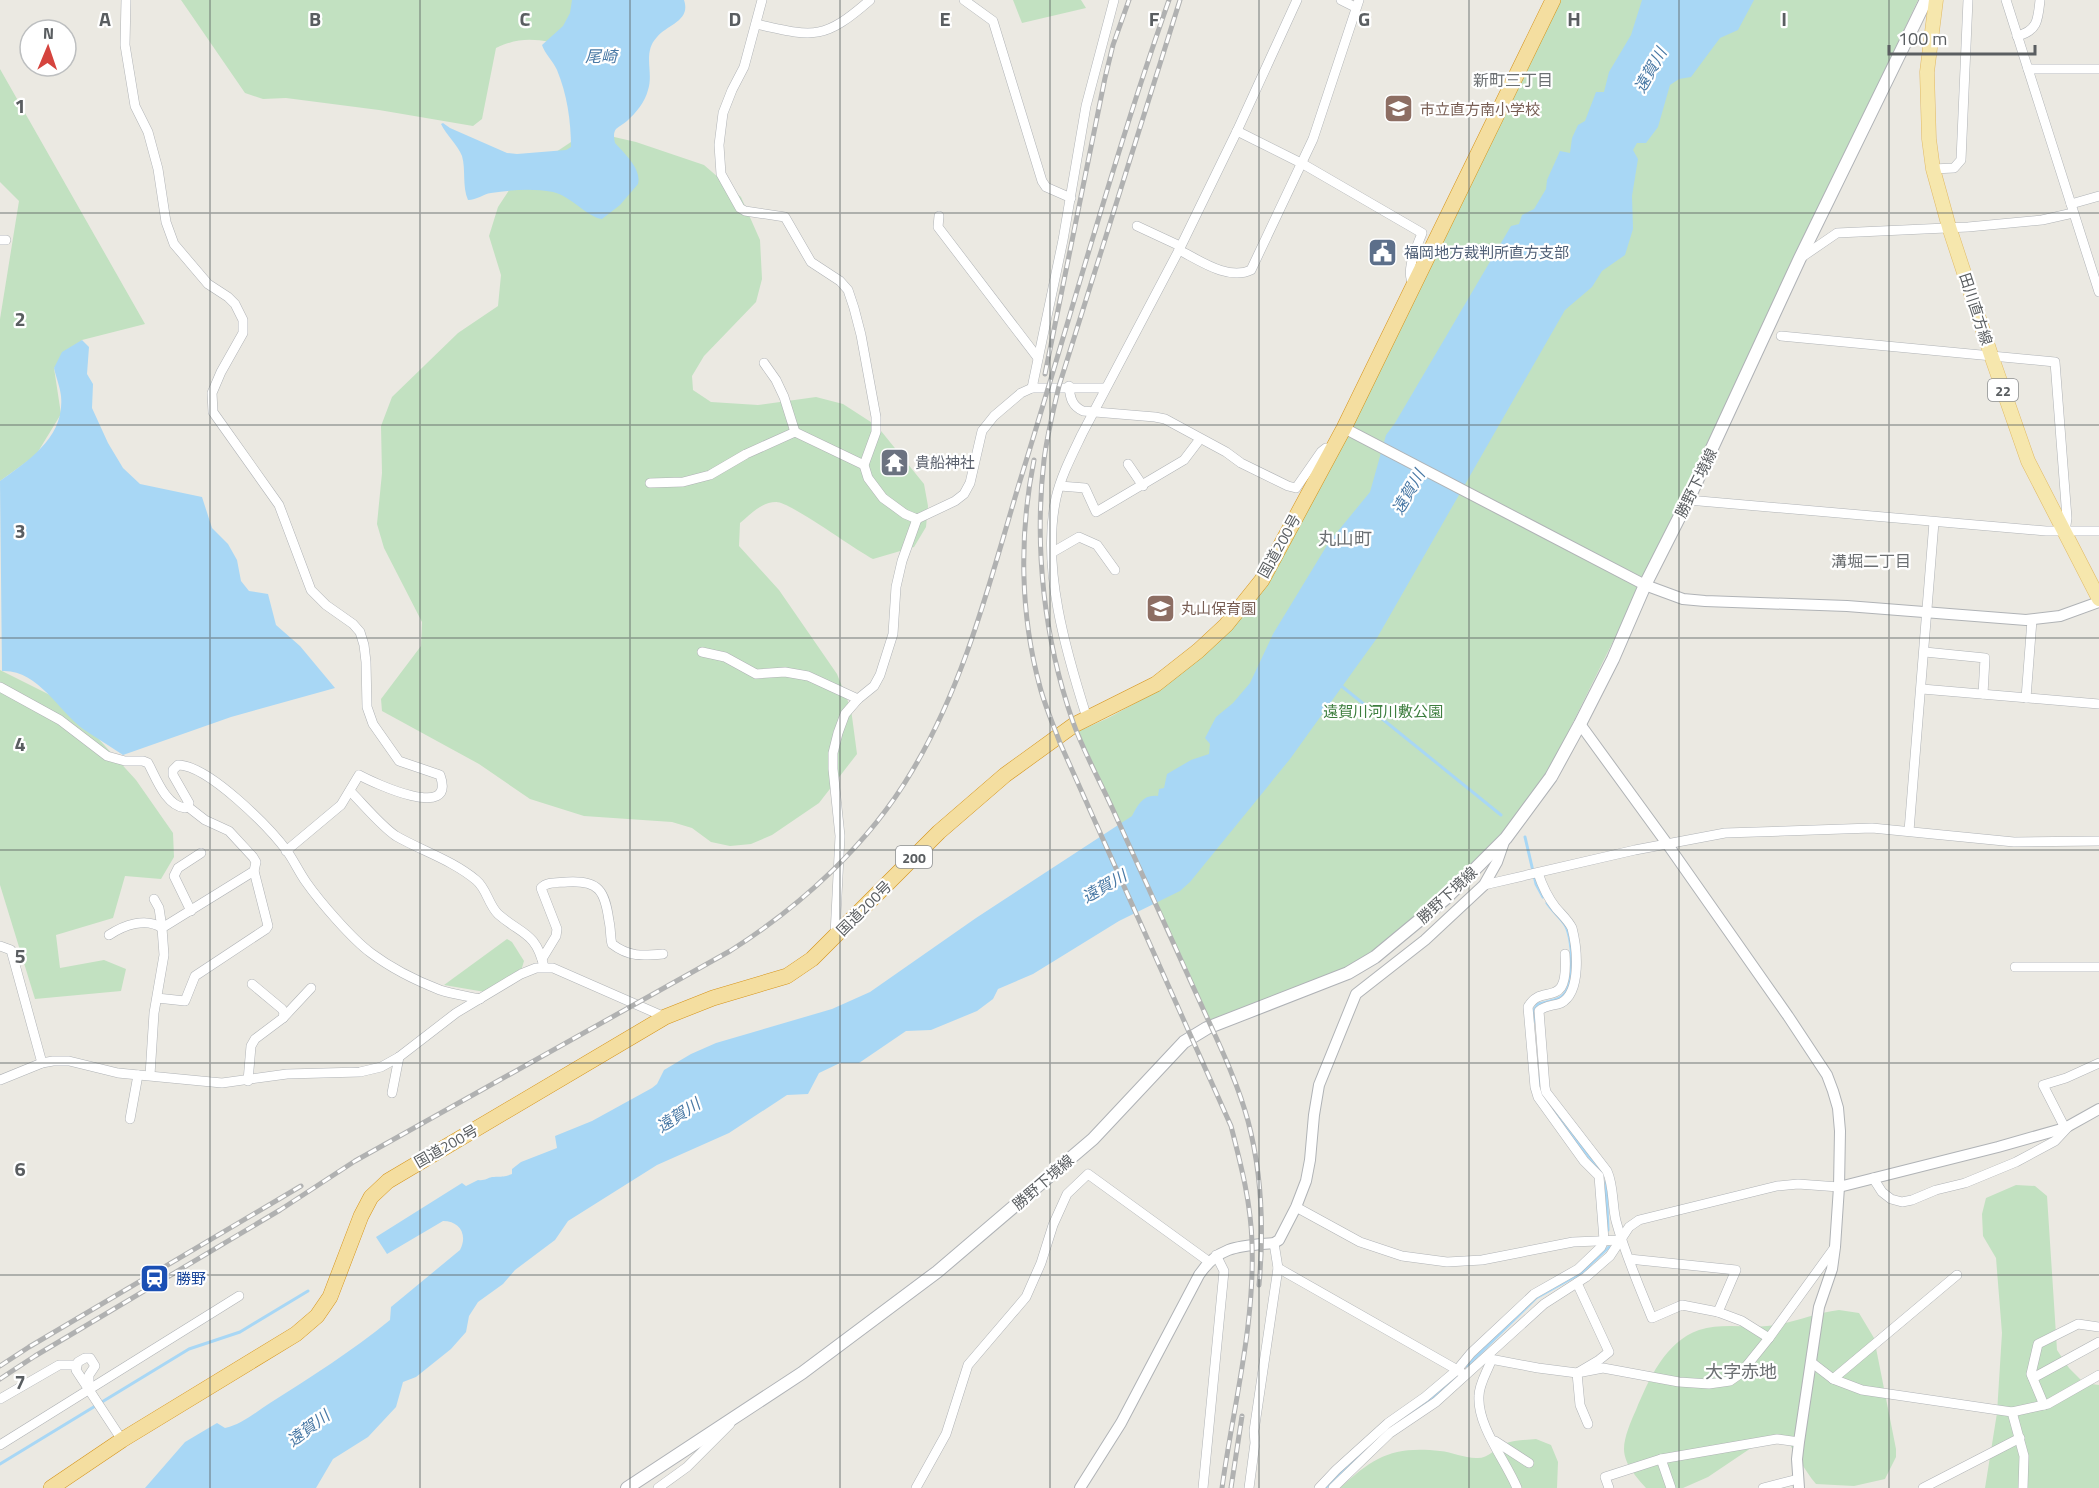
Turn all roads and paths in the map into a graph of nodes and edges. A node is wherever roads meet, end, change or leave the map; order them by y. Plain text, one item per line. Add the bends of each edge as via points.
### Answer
1 (126, 0) edge
2 (762, 0) edge
3 (870, 0) edge
4 (964, 0) edge
5 (1114, 0) edge
6 (1297, 0) edge
7 (1341, 0) edge
8 (1553, 0) edge
9 (1926, 0) edge
10 (1936, 0) edge
11 (1968, 0) edge
12 (2006, 0) edge
13 (2040, 0) edge
14 (1357, 3) edge
15 (756, 24) junction
16 (2017, 36) junction
17 (2028, 69) junction
18 (2099, 69) edge
19 (1237, 131) junction
20 (1303, 164) junction
21 (1933, 170) junction
22 (2099, 196) edge
23 (1071, 198) junction
24 (2072, 208) junction
25 (939, 216) dead end
26 (1137, 226) dead end
27 (1949, 227) junction
28 (1180, 248) junction
29 (1800, 258) junction
30 (1414, 285) junction
31 (2099, 292) edge
32 (1781, 336) dead end
33 (1991, 355) junction
34 (1038, 358) junction
35 (764, 363) dead end
36 (1069, 386) junction
37 (1032, 388) junction
38 (1105, 388) junction
39 (1094, 411) junction
40 (1347, 430) junction
41 (795, 432) junction
42 (1200, 439) junction
43 (1333, 448) junction
44 (1128, 464) dead end
45 (864, 465) junction
46 (650, 483) dead end
47 (1060, 486) junction
48 (1143, 486) junction
49 (1688, 500) junction
50 (917, 519) junction
51 (1934, 522) junction
52 (2099, 531) edge
53 (2064, 532) junction
54 (1053, 552) junction
55 (1115, 570) dead end
56 (1640, 582) junction
57 (2099, 600) edge
58 (1928, 611) junction
59 (2032, 620) junction
60 (702, 652) dead end
61 (1924, 652) junction
62 (0, 687) edge
63 (1922, 689) junction
64 (1983, 694) junction
65 (2026, 698) junction
66 (858, 699) junction
67 (2099, 704) edge
68 (1087, 718) junction
69 (1580, 724) junction
70 (350, 791) junction
71 (187, 806) junction
72 (1909, 831) junction
73 (1506, 838) junction
74 (2099, 842) edge
75 (1668, 844) junction
76 (286, 851) junction
77 (201, 853) dead end
78 (254, 871) junction
79 (1535, 874) junction
80 (1484, 885) junction
81 (154, 899) dead end
82 (191, 910) junction
83 (162, 928) junction
84 (109, 935) dead end
85 (835, 937) junction
86 (0, 946) edge
87 (663, 954) dead end
88 (1565, 954) dead end
89 (543, 963) junction
90 (2015, 967) dead end
91 (1571, 968) junction
92 (2099, 968) edge
93 (252, 984) dead end
94 (311, 988) dead end
95 (157, 998) junction
96 (480, 999) junction
97 (665, 1017) junction
98 (283, 1018) junction
99 (399, 1058) junction
100 (42, 1063) junction
101 (2099, 1063) edge
102 (138, 1075) junction
103 (150, 1076) junction
104 (0, 1080) edge
105 (248, 1080) junction
106 (392, 1094) dead end
107 (2099, 1109) edge
108 (129, 1119) dead end
109 (2067, 1127) junction
110 (1873, 1178) junction
111 (1839, 1187) junction
112 (1296, 1207) junction
113 (1604, 1240) junction
114 (1621, 1240) junction
115 (1274, 1243) junction
116 (1835, 1248) junction
117 (1212, 1258) junction
118 (1629, 1259) junction
119 (1278, 1268) junction
120 (1957, 1275) dead end
121 (1577, 1283) junction
122 (239, 1296) dead end
123 (1718, 1312) junction
124 (2099, 1327) edge
125 (1769, 1338) junction
126 (2099, 1342) edge
127 (1488, 1359) junction
128 (1811, 1362) junction
129 (76, 1365) junction
130 (1461, 1372) junction
131 (1577, 1373) junction
132 (2099, 1375) edge
133 (2033, 1378) junction
134 (1833, 1379) junction
135 (89, 1388) junction
136 (0, 1399) edge
137 (2044, 1405) junction
138 (2012, 1412) junction
139 (735, 1417) junction
140 (1588, 1425) dead end
141 (2020, 1438) junction
142 (123, 1440) junction
143 (1493, 1440) junction
144 (1799, 1442) junction
145 (0, 1445) edge
146 (1661, 1459) junction
147 (1529, 1463) dead end
148 (1799, 1483) edge
149 (51, 1488) edge
150 (627, 1488) edge
151 (657, 1488) edge
152 (916, 1488) edge
153 (1080, 1488) edge
154 (1203, 1488) edge
155 (1249, 1488) edge
156 (1319, 1488) edge
157 (1333, 1488) edge
158 (1517, 1488) edge
159 (1609, 1488) edge
160 (1671, 1488) edge
161 (1763, 1488) edge
162 (1923, 1488) edge
163 (2023, 1488) edge

1 - 70 street via 125,45 135,106 148,132 174,244 208,284 235,304 243,320 243,333 212,393 213,412 279,505 311,590 360,632 366,662 367,707 373,724 399,761 433,771 440,775 443,784 436,796 426,799 387,790 359,775
2 - 15 street
3 - 15 street via 828,30 810,34
4 - 23 street via 993,21 1042,181 1046,187
5 - 23 street via 1086,106
6 - 19 street
7 - 14 street
8 - 30 highway, 国道200号 / 200
9 - 29 main road, 勝野下境線
10 - 21 main road, 田川直方線 / 22 via 1927,72
11 - 21 street via 1961,160 1954,168
12 - 16 street
13 - 16 street via 2034,27 2030,33
14 - 20 street
15 - 45 street via 744,67 723,113 721,174 740,208 785,217 811,262 848,290 861,335 876,417 876,432
16 - 17 street
17 - 18 street
17 - 24 street
19 - 20 street
19 - 28 street
20 - 28 street via 1251,270 1238,273 1219,269
20 - 30 street via 1422,233 1410,276
21 - 27 main road, 田川直方線 / 22
22 - 24 street
23 - 34 street
24 - 27 street via 2042,220
24 - 31 street
25 - 34 street via 938,228
26 - 28 street
27 - 29 street via 1837,234
27 - 33 main road, 田川直方線 / 22
28 - 38 street
29 - 49 main road, 勝野下境線
30 - 40 highway, 国道200号 / 200
32 - 33 street
33 - 53 main road, 田川直方線 / 22 via 2028,461
33 - 53 street via 2055,362 2067,518
34 - 37 street
35 - 41 street via 784,397
36 - 37 street
36 - 38 street
36 - 39 street via 1073,404 1083,411
37 - 50 street via 994,416 982,431 964,494
38 - 39 street
39 - 42 street via 1165,419
39 - 47 street
40 - 43 highway, 国道200号 / 200
40 - 56 street
41 - 45 street
41 - 46 street via 710,475 684,482
42 - 43 street via 1241,464 1296,488 1322,452
42 - 48 street via 1184,460
43 - 68 highway, 国道200号 / 200 via 1262,580 1226,625 1156,684
44 - 48 street
45 - 50 street via 868,478 883,498
47 - 48 street via 1085,488 1096,512
47 - 54 street
49 - 51 street
49 - 56 main road, 勝野下境線
50 - 66 street via 896,587 891,645 874,686
51 - 53 street
51 - 58 street
52 - 53 street
53 - 57 main road, 田川直方線 / 22
54 - 55 street via 1079,537 1096,545
54 - 68 street via 1059,612
56 - 58 street via 1676,597 1705,601
56 - 69 main road, 勝野下境線 via 1613,659
57 - 59 street via 2060,616
58 - 59 street
58 - 61 street
59 - 65 street
60 - 66 street via 725,657 756,675 785,672 808,676
61 - 63 street
61 - 64 street via 1985,658
62 - 71 street via 60,720 106,756 148,763 170,801 181,808
63 - 64 street
63 - 72 street
64 - 65 street
65 - 67 street
66 - 85 street via 845,714 833,753 840,836
68 - 85 highway, 国道200号 / 200 via 1005,775 939,832
69 - 73 main road, 勝野下境線 via 1551,777
69 - 75 street
70 - 76 street via 341,805
70 - 89 street via 394,835 438,856 484,887 497,913 533,939
71 - 76 street via 187,797 173,775 178,765 201,772 224,789
71 - 78 street via 229,831 253,857
72 - 74 street via 2014,842
72 - 75 street via 1872,828 1725,833
73 - 80 street
73 - 139 main road, 勝野下境線 via 1445,899 1375,957 1348,973 1207,1028 1184,1042 1093,1139 937,1272 802,1373
75 - 79 street
75 - 111 street via 1827,1075 1838,1108
76 - 96 street via 307,884 370,953 440,990
77 - 82 street via 178,868 174,876
78 - 82 street
78 - 95 street via 266,929 195,975 185,1001
79 - 80 street
79 - 91 street via 1572,928
80 - 112 street via 1425,940 1356,994 1319,1085 1310,1160
81 - 83 street
82 - 83 street
83 - 84 street via 140,923
83 - 95 street via 164,955
85 - 97 highway, 国道200号 / 200 via 787,976
86 - 100 street via 11,950
87 - 89 street via 634,956 612,945 604,900 593,884 548,883 541,888 557,929
88 - 91 street
89 - 96 street
89 - 97 street
90 - 92 street
91 - 113 street via 1557,993 1534,1000 1528,1007 1535,1087 1538,1097 1584,1161 1599,1176
91 - 114 street via 1575,982 1566,999 1539,1011 1545,1087 1609,1177
93 - 98 street via 282,1009
94 - 98 street
95 - 103 street
96 - 99 street
97 - 142 highway, 国道200号 / 200 via 388,1181 371,1197 330,1297 316,1316 296,1334
98 - 105 street via 255,1039
99 - 105 street via 360,1072 287,1074
99 - 106 street
100 - 102 street via 69,1061
100 - 104 street
101 - 109 street via 2043,1086
102 - 103 street
102 - 108 street
103 - 105 street via 222,1083
107 - 109 street
109 - 110 street
109 - 110 street via 2055,1141 2016,1162 1912,1200 1891,1199
110 - 111 street
111 - 114 street via 1777,1186 1639,1220
111 - 116 street
112 - 113 street via 1360,1242 1402,1256 1447,1262
112 - 115 street
113 - 114 street
113 - 130 street via 1578,1269 1534,1294 1471,1353
114 - 118 street
114 - 121 street via 1610,1256
115 - 117 street via 1237,1247
115 - 119 street
116 - 125 street
116 - 128 street via 1819,1307
117 - 152 street via 1088,1174 1067,1194 1026,1297 968,1365 946,1434
117 - 153 street via 1199,1275 1121,1423
117 - 154 street via 1224,1271
118 - 123 street via 1652,1318 1682,1305
118 - 123 street via 1736,1270
119 - 130 street
119 - 155 street
120 - 134 street
121 - 127 street via 1544,1304
121 - 131 street via 1609,1352
122 - 135 street
123 - 125 street
124 - 133 street via 2079,1324 2038,1344
125 - 131 street via 1730,1381 1679,1382 1602,1368
126 - 133 street
127 - 130 street
127 - 131 street
127 - 143 street via 1479,1406
128 - 134 street
128 - 144 street
129 - 135 street
129 - 135 street via 85,1358 94,1362
129 - 136 street via 59,1365
130 - 156 street via 1388,1423
130 - 157 street via 1436,1402 1390,1433
131 - 140 street via 1580,1404
132 - 137 street
133 - 137 street
134 - 138 street via 1862,1390
135 - 142 street
135 - 145 street
137 - 138 street
138 - 141 street
139 - 150 main road, 勝野下境線
139 - 151 street via 687,1467
141 - 162 street
141 - 163 street
142 - 149 highway, 国道200号 / 200
143 - 147 street
143 - 158 street
144 - 146 street via 1777,1439
144 - 148 street
146 - 159 street via 1605,1477
146 - 160 street
148 - 161 street

